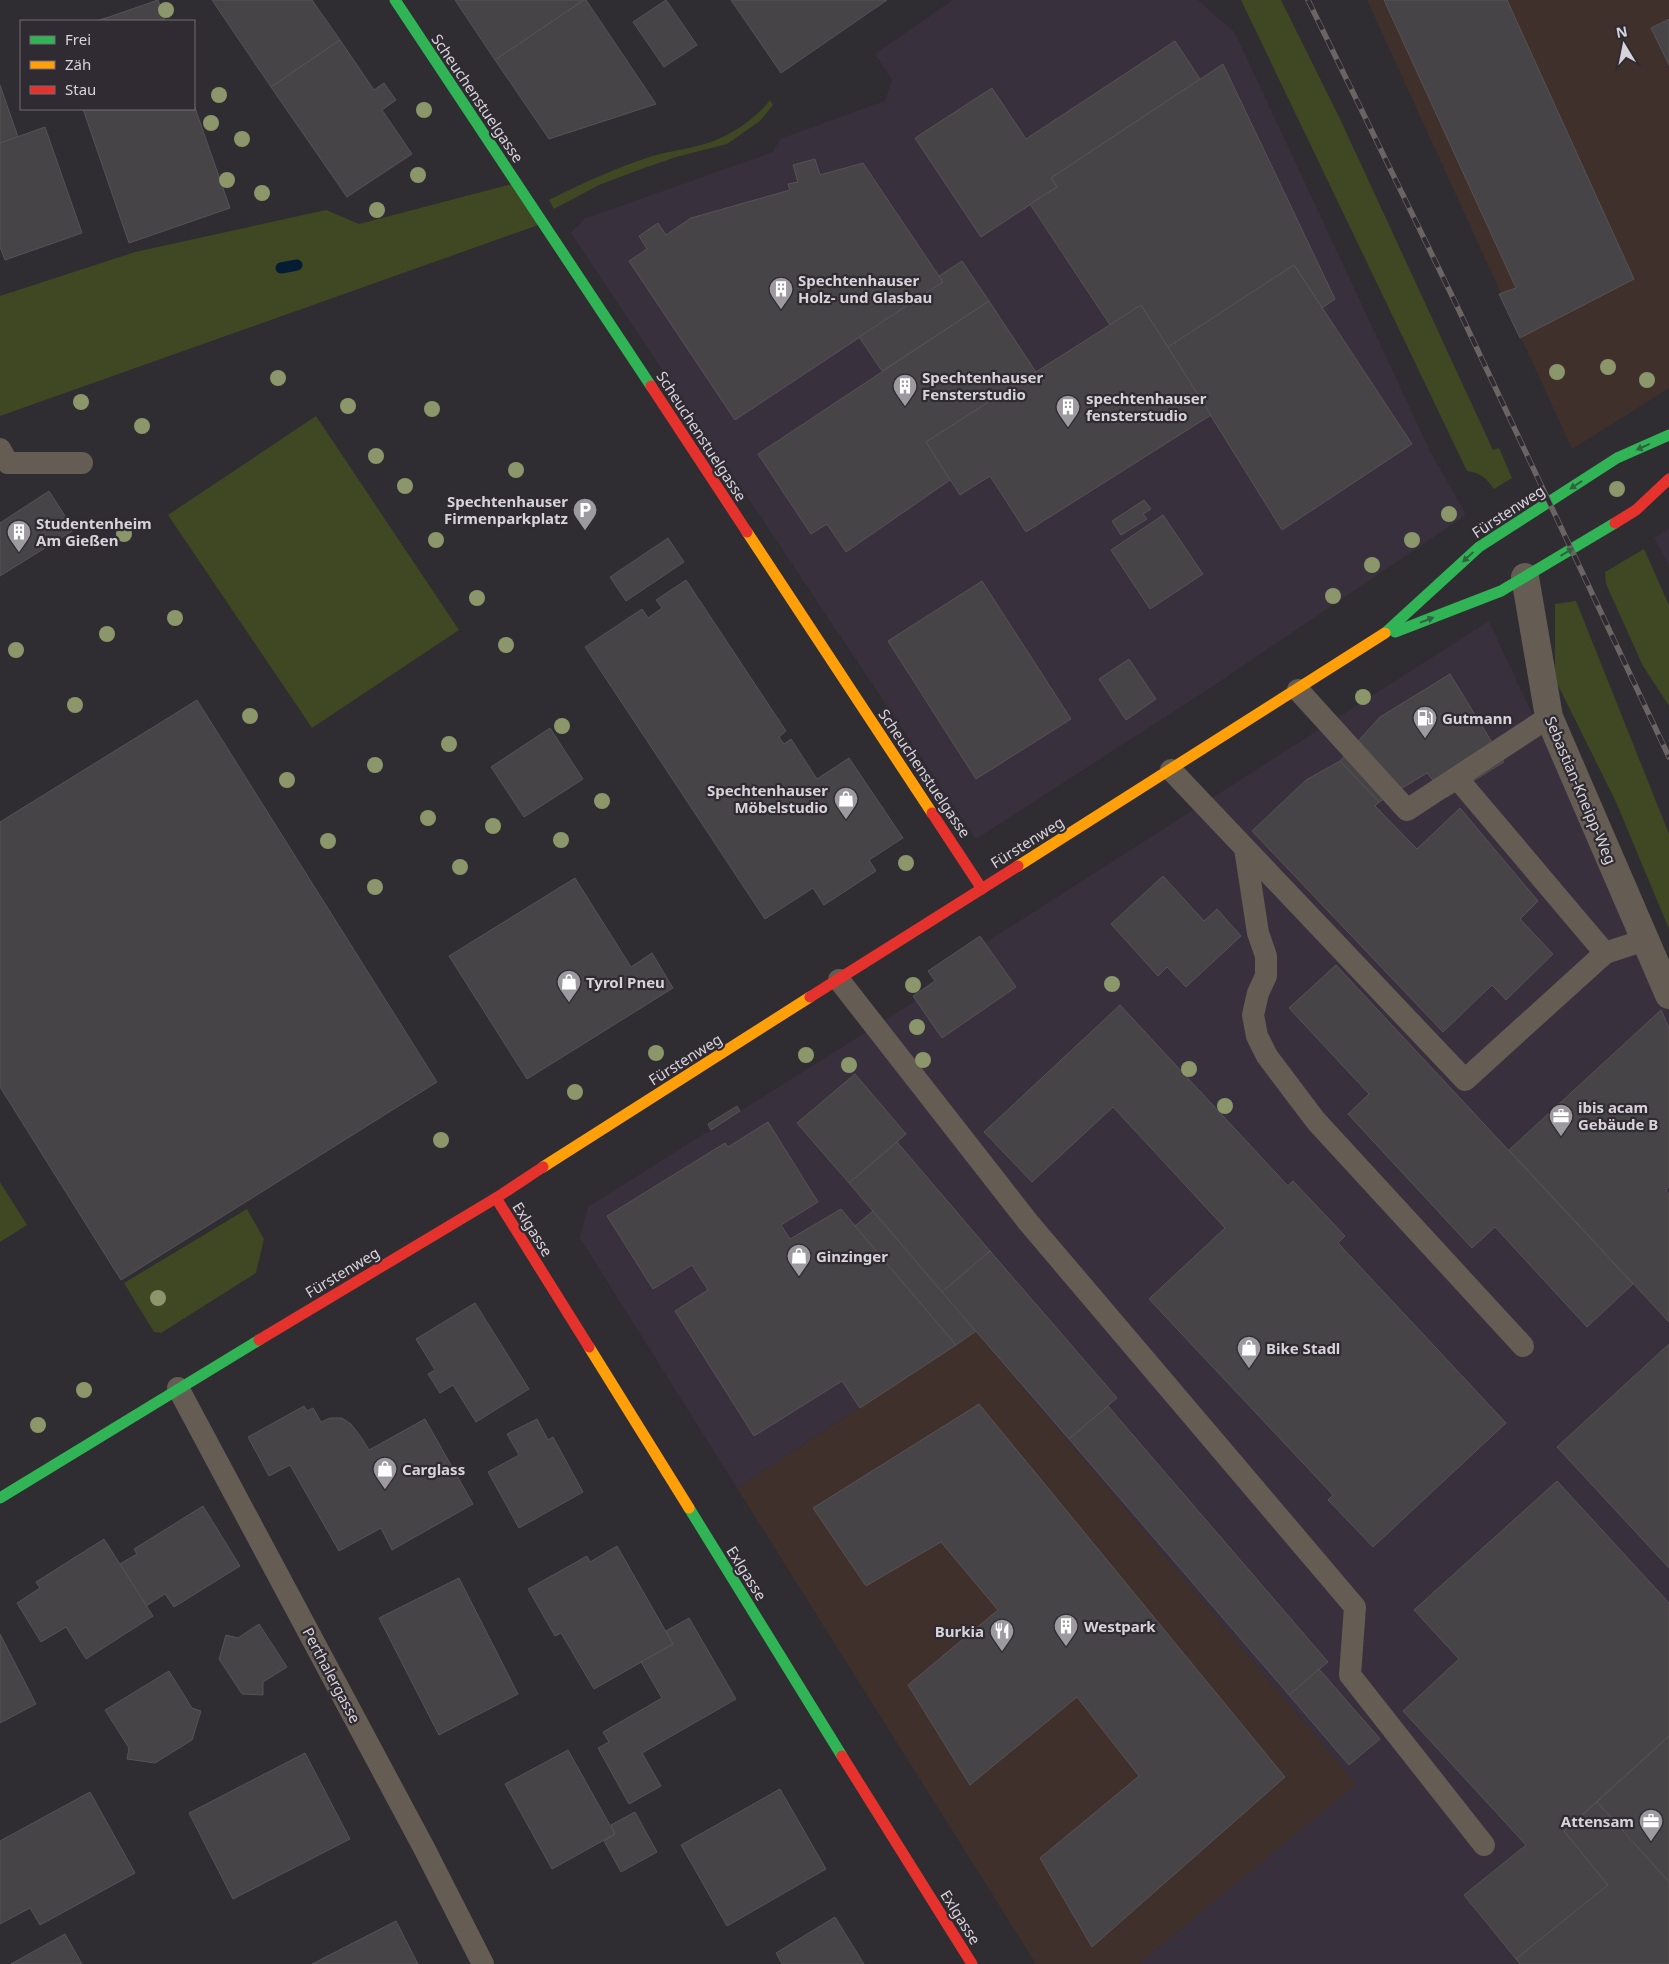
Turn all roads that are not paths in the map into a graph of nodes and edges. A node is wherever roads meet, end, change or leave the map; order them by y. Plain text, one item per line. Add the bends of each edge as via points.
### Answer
1 (395, 0) edge
2 (1669, 435) edge
3 (0, 449) edge
4 (82, 463) dead end
5 (1669, 479) edge
6 (1525, 577) junction
7 (1381, 637) junction
8 (1298, 690) junction
9 (1549, 717) junction
10 (1171, 770) junction
11 (1457, 778) junction
12 (1245, 848) junction
13 (982, 889) junction
14 (1645, 940) junction
15 (1605, 953) junction
16 (839, 980) junction
17 (1669, 994) edge
18 (496, 1198) junction
19 (1523, 1346) dead end
20 (178, 1388) junction
21 (0, 1498) edge
22 (1484, 1846) dead end
23 (483, 1964) edge
24 (972, 1964) edge

1 - 13 street, Scheuchenstuelgasse
2 -> 7 street, Fürstenweg via 1617,458 1479,547
3 - 4 lane via 8,462
6 -> 5 street, Fürstenweg via 1636,510
7 -> 6 street, Fürstenweg via 1501,591
6 - 9 street, Sebastian-Kneipp-Weg
7 - 8 street, Fürstenweg
8 - 10 street, Fürstenweg
8 - 11 lane via 1407,810
9 - 11 lane
9 - 14 street, Sebastian-Kneipp-Weg
10 - 12 lane
10 - 13 street, Fürstenweg
11 - 15 lane
12 - 15 lane via 1465,1080
12 - 19 lane via 1258,933 1266,956 1266,976 1253,1015 1256,1036 1267,1056 1316,1121
13 - 16 street, Fürstenweg
14 - 15 lane
14 - 17 street, Sebastian-Kneipp-Weg
16 - 18 street, Fürstenweg
16 - 22 lane via 1028,1222 1355,1607 1350,1675
18 - 20 street, Fürstenweg
18 - 24 street, Exlgasse
20 - 21 street, Fürstenweg
20 - 23 lane, Perthalergasse

